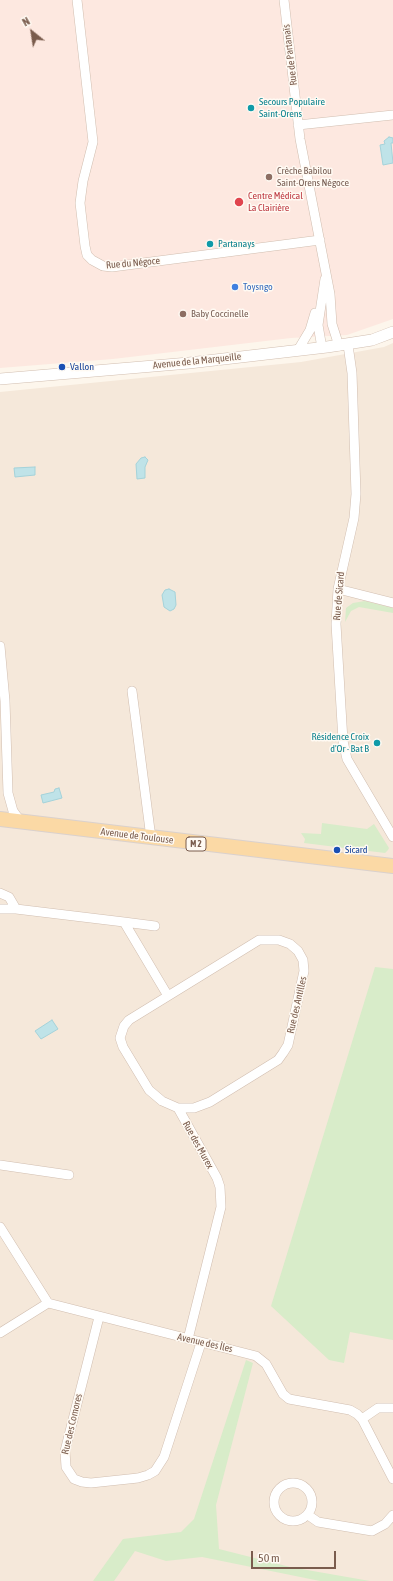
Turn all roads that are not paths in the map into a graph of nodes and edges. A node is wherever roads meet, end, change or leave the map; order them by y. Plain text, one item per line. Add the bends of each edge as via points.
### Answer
1 (77, 0) edge
2 (284, 0) edge
3 (393, 115) edge
4 (298, 125) junction
5 (320, 240) junction
6 (326, 275) junction
7 (323, 291) junction
8 (393, 332) edge
9 (343, 345) junction
10 (322, 348) junction
11 (298, 350) junction
12 (0, 379) edge
13 (338, 589) junction
14 (393, 602) edge
15 (0, 646) edge
16 (132, 691) dead end
17 (6, 780) junction
18 (0, 792) edge
19 (0, 819) edge
20 (21, 822) junction
21 (393, 837) edge
22 (151, 838) junction
23 (393, 866) edge
24 (0, 893) edge
25 (0, 909) edge
26 (16, 909) junction
27 (124, 922) junction
28 (156, 926) dead end
29 (168, 996) junction
30 (178, 1108) junction
31 (0, 1165) edge
32 (69, 1175) dead end
33 (0, 1228) edge
34 (48, 1303) junction
35 (99, 1317) junction
36 (0, 1333) edge
37 (188, 1339) junction
38 (201, 1343) junction
39 (393, 1408) edge
40 (362, 1419) junction
41 (393, 1479) edge
42 (308, 1515) junction
43 (393, 1515) edge

1 - 5 street, Rue du Négoce via 93,142 80,203 85,246 87,255 92,260 103,266 112,267
2 - 4 street, Rue de Partanaïs
3 - 4 street
4 - 5 street, Rue de Partanaïs
5 - 6 street, Rue de Partanaïs
6 - 7 street, Rue de Partanaïs
6 - 9 street, Rue de Partanaïs via 332,304 332,324
7 - 10 street, Rue de Partanaïs via 318,330
7 - 11 street, Rue de Partanaïs via 310,330
8 - 9 street, Avenue de la Marqueille via 372,340
9 - 10 street, Avenue de la Marqueille
9 - 13 street, Rue de Sicard via 352,380 356,494 354,518
10 - 11 street, Avenue de la Marqueille
11 - 12 street, Avenue de la Marqueille via 189,363
13 - 14 street
13 - 21 street, Rue de Sicard via 336,624 343,741 347,759
15 - 17 street via 5,701
16 - 22 street
17 - 18 street
17 - 20 street via 10,804
19 - 20 main road, Avenue de Toulouse / M 2
20 - 22 main road, Avenue de Toulouse / M 2
22 - 23 main road, Avenue de Toulouse / M 2
24 - 26 street via 9,897
25 - 26 street
26 - 27 street
27 - 28 street
27 - 29 street
29 - 30 street via 130,1020 124,1026 120,1038 123,1048 149,1090 162,1101
29 - 30 street, Rue des Antilles via 260,940 279,940 290,944 303,960 304,971 288,1045 280,1057 206,1104 194,1108
30 - 37 street, Rue des Murex via 217,1178 221,1197 221,1207
31 - 32 street
33 - 34 street
34 - 35 street, Avenue des Îles
34 - 36 street
35 - 37 street, Avenue des Îles
35 - 38 street, Rue des Comores via 64,1460 74,1479 82,1482 138,1478 155,1471 164,1457
37 - 38 street, Avenue des Îles
38 - 40 street, Avenue des Îles via 250,1353 261,1359 283,1394 289,1399 350,1410
39 - 40 street via 378,1408
40 - 41 street
42 - 42 street via 313,1503 306,1487 285,1484 277,1492 274,1500 275,1509 281,1517 291,1521 301,1520
42 - 43 street via 318,1522 372,1531 385,1524

